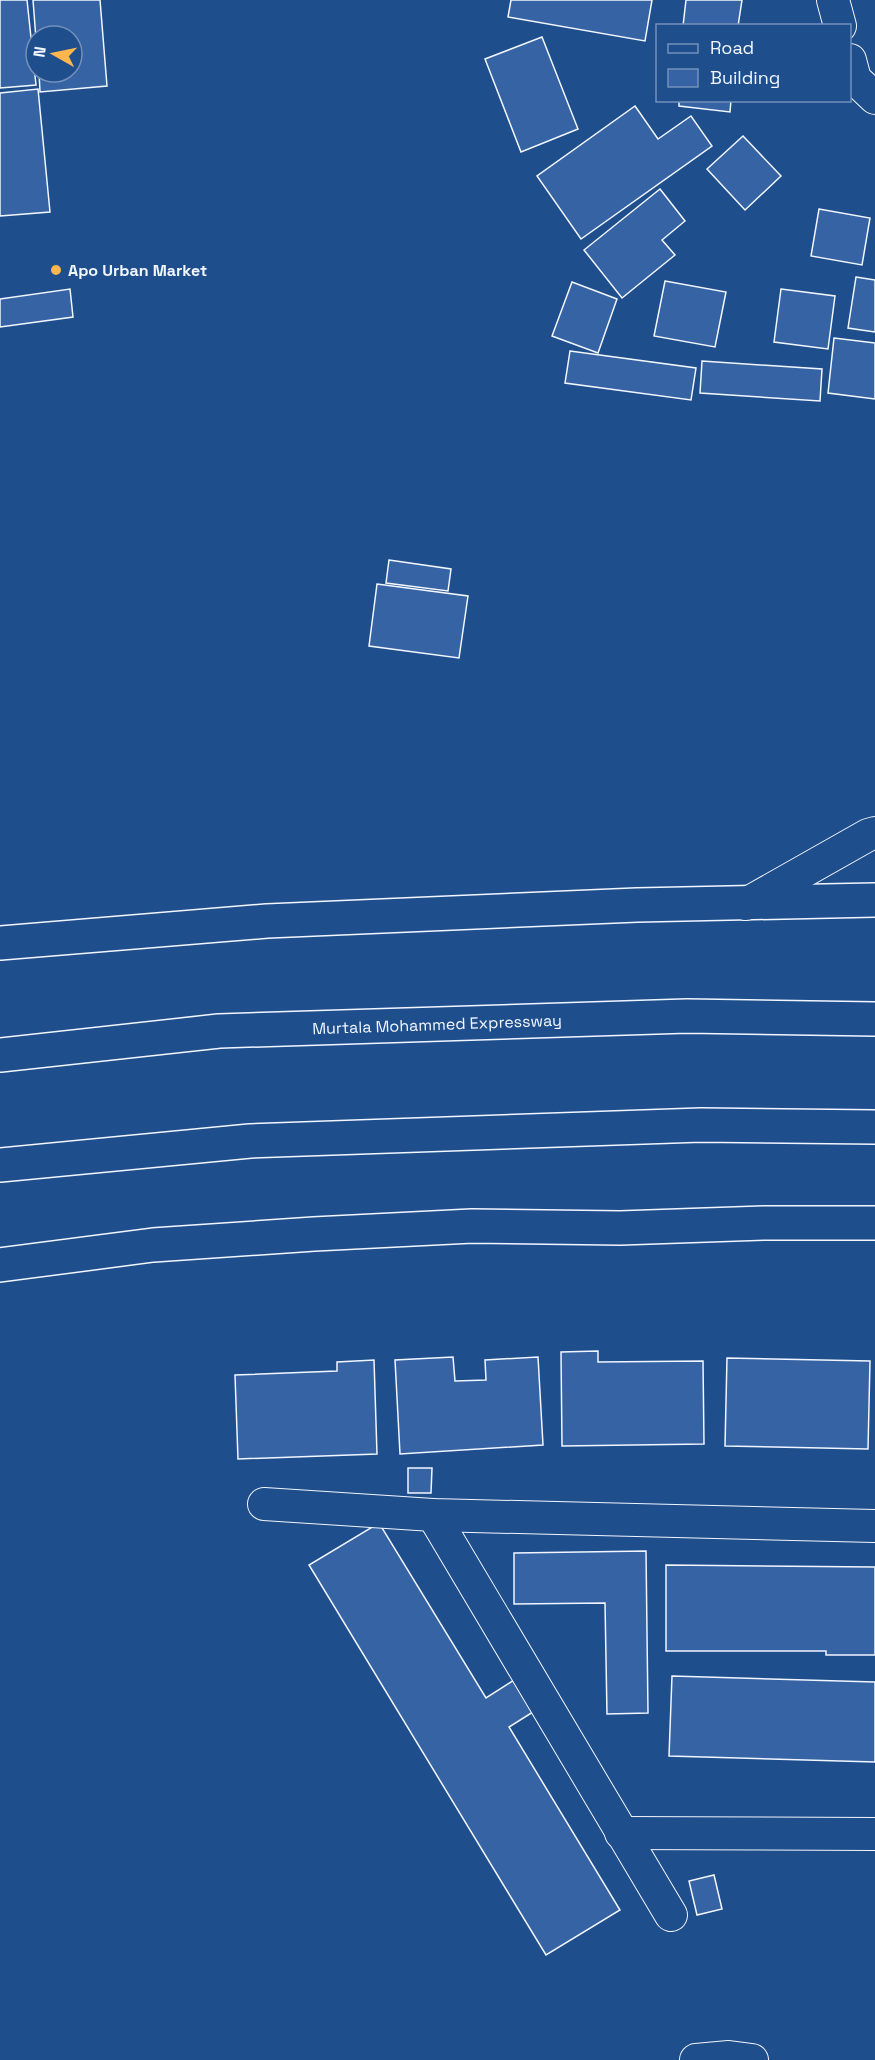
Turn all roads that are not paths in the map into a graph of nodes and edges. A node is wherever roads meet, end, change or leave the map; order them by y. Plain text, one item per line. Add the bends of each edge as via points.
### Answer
1 (833, 0) edge
2 (839, 24) edge
3 (851, 66) edge
4 (875, 98) edge
5 (875, 833) edge
6 (875, 900) edge
7 (746, 904) junction
8 (0, 943) edge
9 (875, 1019) edge
10 (0, 1055) edge
11 (875, 1127) edge
12 (0, 1166) edge
13 (875, 1223) edge
14 (0, 1265) edge
15 (264, 1504) dead end
16 (433, 1515) junction
17 (875, 1526) edge
18 (621, 1833) junction
19 (875, 1834) edge
20 (671, 1915) dead end
21 (696, 2060) edge
22 (752, 2060) edge

1 - 2 street
3 - 4 street via 855,79
5 - 7 street
6 - 7 main road
7 - 8 main road via 638,904 267,921
9 - 10 main road, Murtala Mohammed Expressway via 687,1016 219,1031
11 - 12 main road via 701,1125 250,1141
13 - 14 main road via 472,1227 314,1234 153,1245
15 - 16 street
16 - 17 street
16 - 18 street
18 - 19 street
18 - 20 street
21 - 22 street

